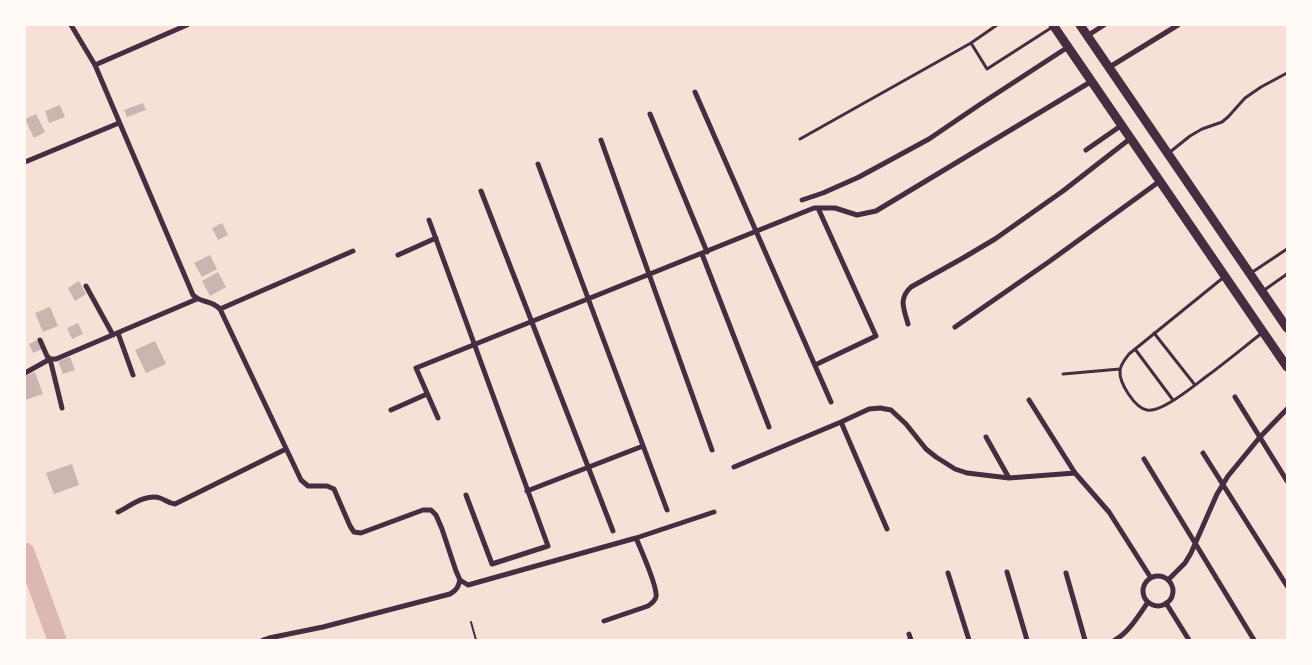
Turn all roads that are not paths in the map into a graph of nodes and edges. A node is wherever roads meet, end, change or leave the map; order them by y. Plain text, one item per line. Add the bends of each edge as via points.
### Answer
1 (71, 25) edge
2 (187, 25) edge
3 (997, 25) edge
4 (1080, 25) edge
5 (1104, 25) edge
6 (1178, 25) edge
7 (1054, 26) edge
8 (1087, 36) junction
9 (971, 43) junction
10 (1068, 47) junction
11 (95, 65) junction
12 (1108, 68) junction
13 (1287, 73) edge
14 (1092, 81) junction
15 (696, 92) dead end
16 (650, 114) dead end
17 (119, 122) junction
18 (1122, 125) junction
19 (1132, 138) junction
20 (800, 139) dead end
21 (601, 140) dead end
22 (1086, 150) dead end
23 (1167, 154) junction
24 (25, 162) edge
25 (538, 164) dead end
26 (1160, 181) junction
27 (481, 191) dead end
28 (802, 200) dead end
29 (818, 208) junction
30 (429, 220) dead end
31 (756, 232) junction
32 (436, 238) junction
33 (1287, 249) edge
34 (353, 251) dead end
35 (704, 253) junction
36 (398, 255) dead end
37 (1250, 274) junction
38 (1287, 274) edge
39 (649, 275) junction
40 (1225, 276) junction
41 (86, 286) dead end
42 (1263, 292) junction
43 (197, 299) junction
44 (588, 299) junction
45 (220, 309) junction
46 (532, 321) junction
47 (908, 324) dead end
48 (954, 327) dead end
49 (1287, 328) edge
50 (1154, 333) junction
51 (1263, 333) junction
52 (116, 334) junction
53 (40, 340) dead end
54 (474, 344) junction
55 (1135, 349) junction
56 (50, 359) junction
57 (815, 365) junction
58 (1287, 367) edge
59 (1120, 369) junction
60 (25, 372) edge
61 (1063, 374) dead end
62 (133, 375) dead end
63 (1195, 385) junction
64 (427, 394) junction
65 (1235, 397) dead end
66 (1029, 400) dead end
67 (1173, 400) junction
68 (832, 402) dead end
69 (62, 408) dead end
70 (1287, 409) edge
71 (391, 410) dead end
72 (438, 418) dead end
73 (841, 422) junction
74 (769, 427) dead end
75 (986, 437) dead end
76 (1260, 437) junction
77 (643, 446) junction
78 (286, 449) junction
79 (712, 450) dead end
80 (1203, 453) dead end
81 (1144, 459) dead end
82 (734, 467) dead end
83 (589, 468) junction
84 (1075, 473) junction
85 (1009, 478) junction
86 (1287, 481) edge
87 (1223, 485) junction
88 (527, 491) junction
89 (466, 495) dead end
90 (667, 510) dead end
91 (118, 512) dead end
92 (714, 512) dead end
93 (887, 529) dead end
94 (613, 531) dead end
95 (636, 538) junction
96 (1196, 544) junction
97 (1007, 572) dead end
98 (948, 573) dead end
99 (1066, 573) dead end
100 (1151, 578) junction
101 (460, 580) junction
102 (1168, 580) junction
103 (1287, 586) edge
104 (1148, 602) junction
105 (1166, 603) junction
106 (604, 621) dead end
107 (1121, 638) edge
108 (263, 640) edge
109 (969, 640) edge
110 (1027, 640) edge
111 (1085, 640) edge
112 (1114, 640) edge
113 (1189, 640) edge
114 (1254, 640) edge

1 - 11 street
2 - 11 street
3 - 9 lane
4 - 8 main road
5 - 8 street
6 - 12 street
7 - 9 lane via 987,69
7 - 10 main road
8 - 12 main road
9 - 20 lane
10 - 14 main road
10 - 28 street via 929,139 859,177
11 - 17 street
12 - 23 main road
13 - 23 lane via 1245,98 1222,122 1202,129
14 - 18 main road
14 - 29 street via 876,211 857,215 835,208
15 - 31 street
16 - 35 street
17 - 24 street
17 - 43 street
18 - 19 main road
18 - 22 street
19 - 26 main road
19 - 47 street via 994,239 911,287 903,298
21 - 39 street
23 - 37 main road
25 - 44 street
26 - 40 main road
26 - 48 street
27 - 46 street
29 - 31 street
29 - 57 street via 876,336
30 - 32 street
31 - 35 street
31 - 57 street
32 - 36 street
32 - 54 street
33 - 37 lane
34 - 45 street
35 - 39 street
35 - 74 street
37 - 42 main road
38 - 42 lane
39 - 44 street
39 - 79 street
40 - 50 lane
40 - 51 main road
41 - 52 street
42 - 49 main road
43 - 45 street via 214,303
43 - 52 street
44 - 46 street
44 - 77 street
45 - 78 street
46 - 54 street
46 - 83 street
50 - 55 lane
50 - 63 lane
51 - 58 main road
51 - 63 lane
52 - 56 street
52 - 62 street
53 - 56 street
54 - 64 street via 416,368
54 - 88 street
55 - 59 lane
55 - 67 lane
56 - 60 street
56 - 69 street
57 - 68 street
59 - 61 lane
59 - 67 lane via 1124,387 1140,407 1156,409
63 - 67 lane
64 - 71 street
64 - 72 street
65 - 76 street
66 - 84 street
70 - 76 street
73 - 82 street
73 - 85 street via 869,409 892,410 936,458 967,473
73 - 93 street
75 - 85 street
76 - 86 street
76 - 87 street
77 - 83 street
77 - 90 street
78 - 91 street via 175,504 158,497 146,498
78 - 101 street via 301,480 308,486 334,489 354,532 361,533 431,510 442,529
80 - 87 street
81 - 96 street
83 - 88 street
83 - 94 street
84 - 85 street
84 - 100 street via 1109,512
87 - 96 street
87 - 103 street
88 - 89 street via 548,546 492,564
92 - 95 street
95 - 101 street via 468,585
95 - 106 street via 656,596 648,606
96 - 102 street via 1185,563
96 - 114 street
97 - 110 street
98 - 109 street
99 - 111 street
100 - 102 street via 1157,576
100 - 104 street via 1144,586
101 - 108 street via 458,588 450,594
102 - 105 street via 1173,589
104 - 105 street via 1154,605
104 - 107 street
105 - 113 street
107 - 112 street

